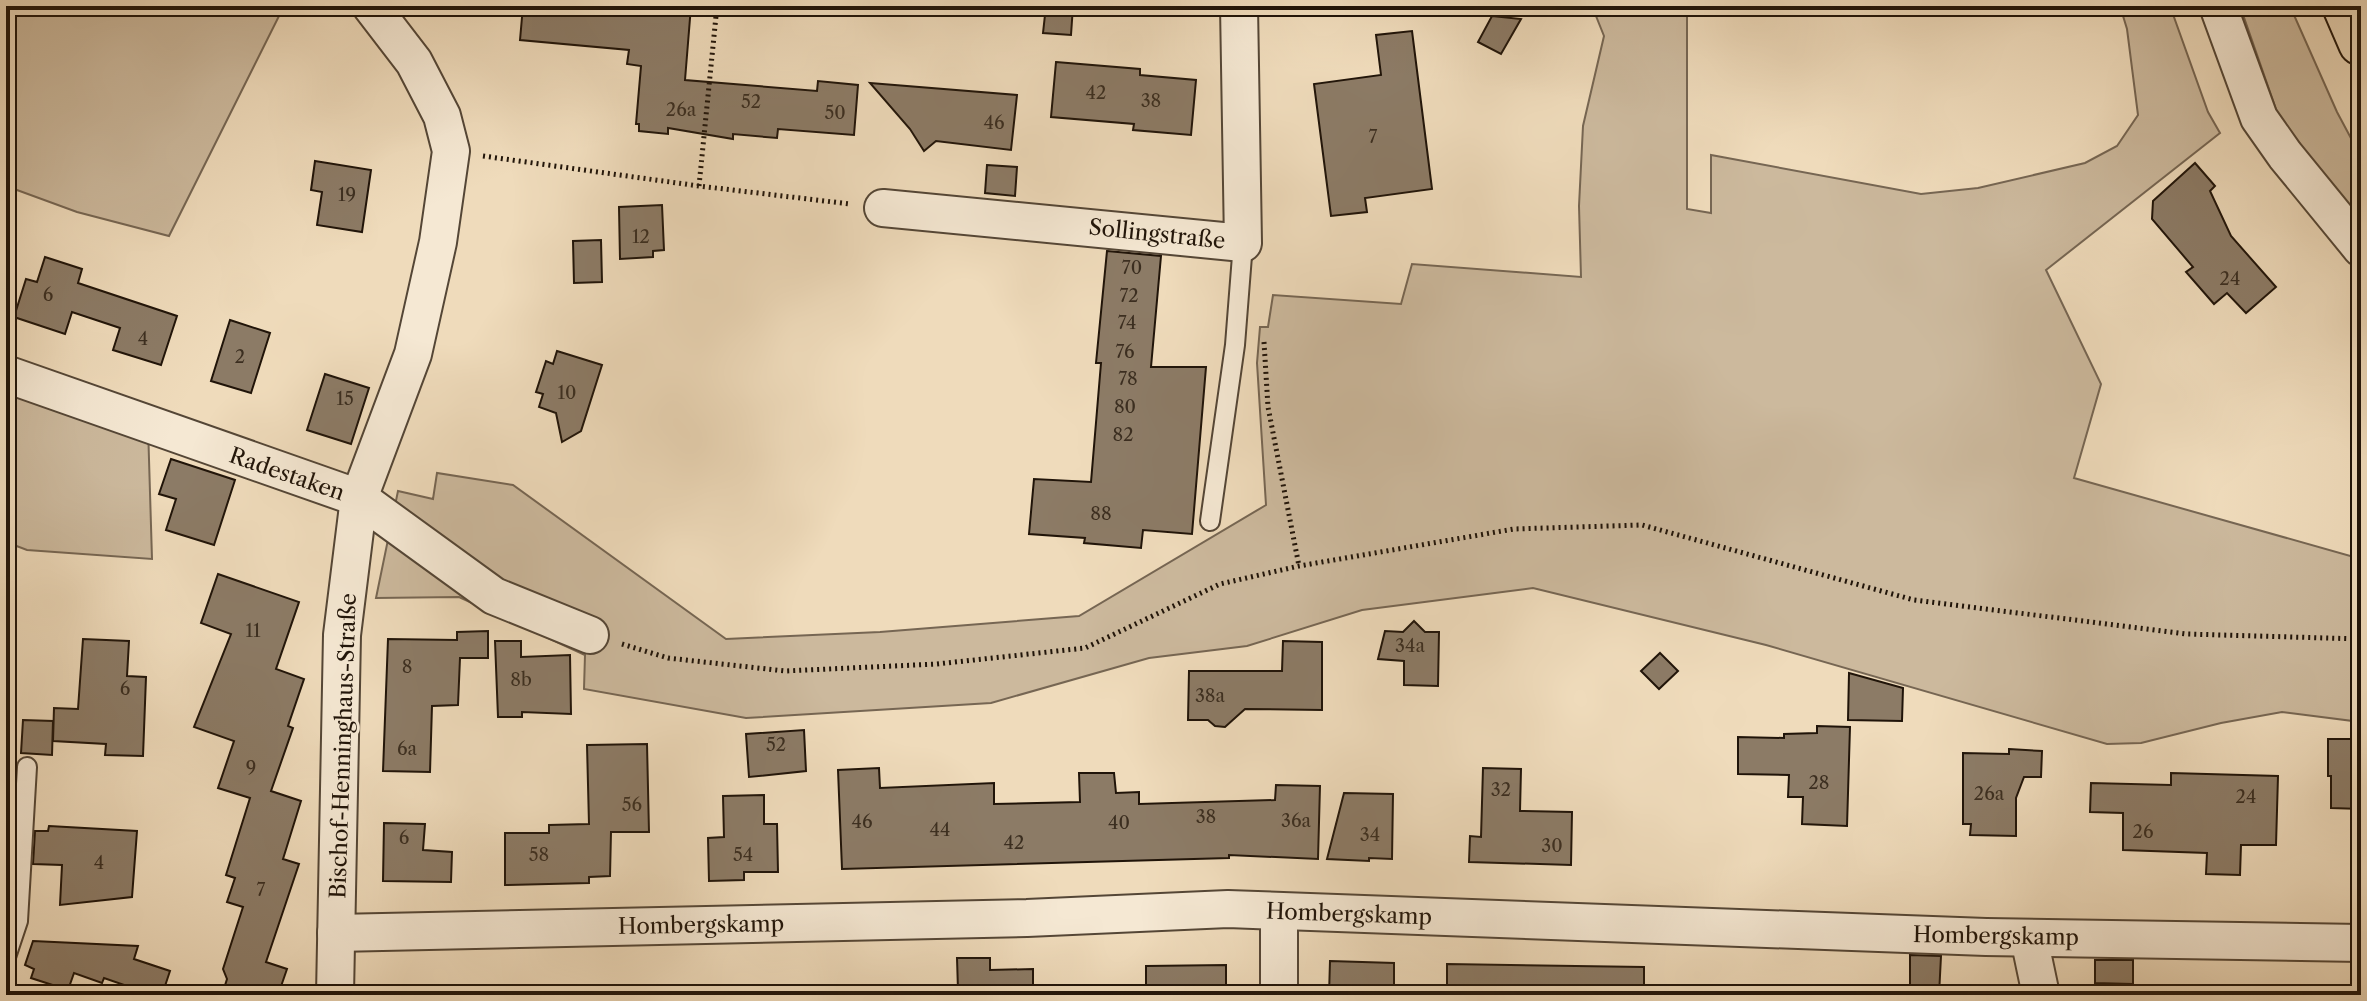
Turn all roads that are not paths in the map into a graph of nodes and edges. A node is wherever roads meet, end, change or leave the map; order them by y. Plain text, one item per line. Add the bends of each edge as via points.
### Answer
1 (371, 6) edge
2 (1239, 6) edge
3 (2218, 6) edge
4 (2345, 6) edge
5 (2361, 43) edge
6 (883, 208) road end
7 (1243, 243) junction
8 (2361, 248) edge
9 (6, 374) edge
10 (359, 498) junction
11 (1210, 521) dead end
12 (590, 635) road end
13 (27, 767) dead end
14 (1279, 911) junction
15 (336, 933) junction
16 (2029, 938) junction
17 (2361, 943) edge
18 (6, 957) edge
19 (335, 995) edge
20 (1279, 995) edge
21 (2041, 995) edge

1 - 10 street, Bischof-Henninghaus-Straße via 414,62 442,116 451,151 413,354
2 - 7 street, Sollingstraße
3 - 8 street via 2259,118
4 - 5 main road
6 - 7 street, Sollingstraße
7 - 11 lane via 1235,345
9 - 10 street, Radestaken
10 - 12 street, Radestaken via 494,596
10 - 15 street, Bischof-Henninghaus-Straße via 342,635
13 - 18 lane via 18,921
14 - 15 street, Hombergskamp
14 - 16 street, Hombergskamp
14 - 20 street
15 - 19 street, Bischof-Henninghaus-Straße
16 - 17 street, Hombergskamp
16 - 21 street

